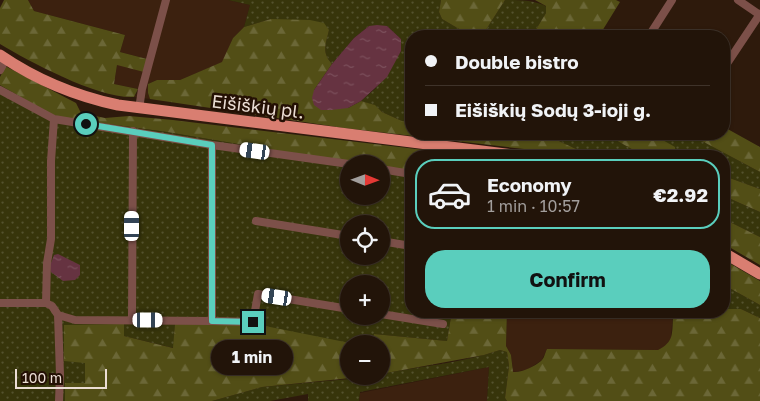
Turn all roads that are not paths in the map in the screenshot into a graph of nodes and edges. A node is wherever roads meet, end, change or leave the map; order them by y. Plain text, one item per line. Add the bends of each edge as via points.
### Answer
1 (166, 0) edge
2 (672, 0) edge
3 (738, 0) edge
4 (760, 14) edge
5 (653, 30) edge
6 (3, 57) edge
7 (730, 59) edge
8 (0, 70) edge
9 (0, 90) edge
10 (139, 109) junction
11 (54, 119) junction
12 (133, 131) junction
13 (212, 145) junction
14 (473, 150) edge
15 (340, 163) edge
16 (390, 170) edge
17 (405, 173) edge
18 (256, 221) dead end
19 (340, 235) edge
20 (390, 242) edge
21 (405, 245) edge
22 (730, 256) edge
23 (760, 274) edge
24 (0, 303) edge
25 (46, 303) junction
26 (340, 308) edge
27 (58, 314) junction
28 (390, 315) edge
29 (405, 318) edge
30 (406, 318) edge
31 (132, 320) junction
32 (212, 321) junction
33 (443, 324) dead end
34 (59, 401) edge

1 - 10 street
2 - 5 street
3 - 4 street
4 - 7 street
6 - 8 street
6 - 10 main road, Eišiškių pl. via 41,78 89,98
9 - 11 street
10 - 14 main road, Eišiškių pl.
11 - 12 street
11 - 25 street
12 - 13 street
12 - 31 street
13 - 15 street
13 - 32 street
16 - 17 street
18 - 19 street
20 - 21 street
22 - 23 main road
24 - 25 street
25 - 27 street
26 - 32 street via 258,294 253,322
27 - 31 street via 74,320
27 - 34 street
28 - 29 street
30 - 33 street
31 - 32 street

